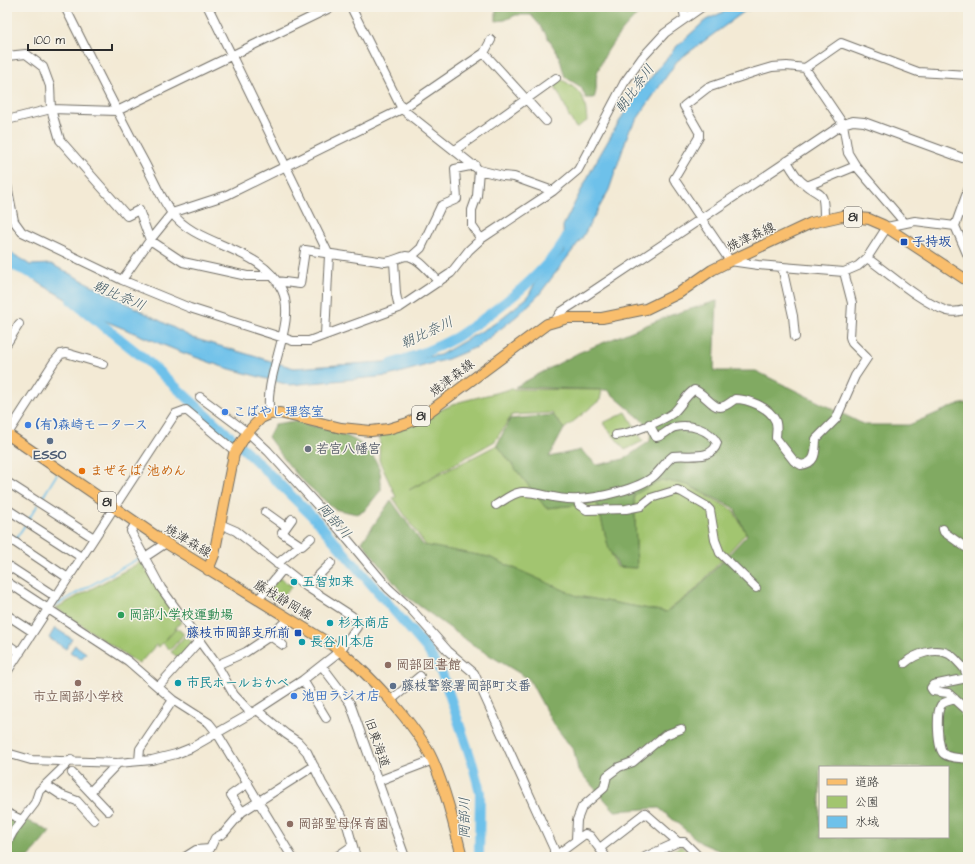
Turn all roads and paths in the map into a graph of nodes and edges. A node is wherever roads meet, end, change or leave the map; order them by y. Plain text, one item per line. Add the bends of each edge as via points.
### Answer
1 (65, 7) edge
2 (208, 7) edge
3 (332, 7) edge
4 (351, 7) edge
5 (683, 7) edge
6 (702, 7) edge
7 (684, 18) junction
8 (491, 40) dead end
9 (484, 52) junction
10 (7, 56) edge
11 (232, 56) junction
12 (805, 68) junction
13 (968, 75) edge
14 (556, 78) dead end
15 (528, 100) junction
16 (51, 109) junction
17 (402, 109) junction
18 (117, 111) junction
19 (7, 120) edge
20 (546, 121) dead end
21 (843, 124) junction
22 (455, 150) junction
23 (968, 160) edge
24 (787, 161) junction
25 (285, 166) junction
26 (856, 166) junction
27 (477, 167) junction
28 (7, 185) edge
29 (806, 186) junction
30 (968, 190) edge
31 (553, 191) junction
32 (172, 213) junction
33 (701, 218) junction
34 (824, 219) junction
35 (904, 222) junction
36 (955, 226) junction
37 (888, 227) junction
38 (481, 239) junction
39 (150, 240) junction
40 (328, 255) junction
41 (968, 256) edge
42 (411, 257) junction
43 (867, 258) junction
44 (394, 261) junction
45 (730, 261) junction
46 (782, 267) junction
47 (844, 272) junction
48 (274, 278) junction
49 (122, 280) junction
50 (968, 281) edge
51 (439, 282) junction
52 (399, 308) junction
53 (968, 309) edge
54 (555, 321) junction
55 (19, 324) dead end
56 (325, 334) junction
57 (795, 337) dead end
58 (280, 341) junction
59 (7, 343) edge
60 (103, 364) dead end
61 (200, 397) dead end
62 (270, 414) junction
63 (649, 424) junction
64 (246, 434) junction
65 (7, 435) edge
66 (616, 435) dead end
67 (236, 451) junction
68 (7, 482) edge
69 (578, 499) junction
70 (496, 505) dead end
71 (114, 507) junction
72 (7, 509) edge
73 (265, 512) dead end
74 (292, 519) dead end
75 (136, 523) junction
76 (220, 524) junction
77 (286, 527) junction
78 (943, 529) dead end
79 (7, 537) edge
80 (94, 538) junction
81 (311, 538) dead end
82 (166, 543) junction
83 (300, 545) junction
84 (968, 547) edge
85 (81, 557) junction
86 (144, 557) junction
87 (331, 563) dead end
88 (7, 565) edge
89 (280, 566) junction
90 (208, 570) junction
91 (68, 578) junction
92 (7, 582) edge
93 (307, 587) junction
94 (756, 588) dead end
95 (56, 597) junction
96 (258, 600) junction
97 (48, 609) junction
98 (7, 615) edge
99 (286, 618) junction
100 (33, 632) junction
101 (270, 636) junction
102 (200, 640) junction
103 (7, 644) edge
104 (283, 645) dead end
105 (340, 651) junction
106 (20, 652) junction
107 (905, 663) dead end
108 (217, 665) junction
109 (322, 666) junction
110 (7, 672) edge
111 (420, 676) dead end
112 (303, 680) junction
113 (158, 686) junction
114 (955, 699) junction
115 (173, 700) junction
116 (390, 700) junction
117 (968, 711) edge
118 (254, 712) junction
119 (326, 718) dead end
120 (681, 729) dead end
121 (217, 733) junction
122 (7, 753) edge
123 (968, 758) edge
124 (71, 760) junction
125 (433, 760) junction
126 (139, 761) junction
127 (118, 763) junction
128 (314, 766) junction
129 (72, 773) dead end
130 (378, 781) junction
131 (248, 783) junction
132 (46, 785) junction
133 (90, 792) junction
134 (259, 802) junction
135 (108, 811) dead end
136 (242, 812) junction
137 (7, 813) edge
138 (22, 820) junction
139 (94, 820) dead end
140 (576, 839) junction
141 (678, 842) junction
142 (7, 844) edge
143 (352, 846) junction
144 (600, 848) junction
145 (185, 857) edge
146 (292, 857) edge
147 (336, 857) edge
148 (356, 857) edge
149 (405, 857) edge
150 (462, 857) edge
151 (554, 857) edge
152 (606, 857) edge
153 (645, 857) edge
154 (699, 857) edge

1 - 18 street
2 - 11 street
3 - 11 street
4 - 17 street
5 - 7 street
6 - 7 street
7 - 31 street via 642,58 621,88 582,164
8 - 9 street
9 - 15 street
9 - 17 street
10 - 16 street via 26,54 43,67 50,86
11 - 18 street
11 - 25 street
12 - 13 street via 841,43 918,72
12 - 21 street
12 - 33 street via 772,67 755,72 707,88 684,106 699,132 699,137 674,179
14 - 15 street
15 - 20 street
15 - 22 street
16 - 18 street
16 - 19 street
16 - 39 street via 60,140 127,216 138,210
17 - 22 street
17 - 25 street
18 - 32 street
21 - 23 street via 853,121 864,122
21 - 24 street
21 - 26 street via 848,153
22 - 27 street
24 - 29 street
24 - 33 street
25 - 32 street via 227,196
25 - 40 street
26 - 29 street
26 - 35 street
27 - 31 street
27 - 38 street via 477,196 472,210 472,226
27 - 42 street via 455,169 457,199 441,206 421,248
28 - 49 street via 14,221 22,232
29 - 34 street via 822,195
30 - 36 street
31 - 38 street
32 - 39 street
32 - 48 street via 191,229 255,262
33 - 45 street
33 - 54 street via 561,312
34 - 37 main road, 焼津森線 / 81 via 857,217
34 - 45 main road, 焼津森線 / 81
35 - 36 street
35 - 37 street
36 - 41 street
37 - 43 street
37 - 50 main road, 焼津森線 / 81
38 - 51 street via 451,273
39 - 48 street via 183,262 247,276
39 - 49 street
40 - 44 street
40 - 48 street via 305,250 300,284
40 - 56 street
42 - 44 street
42 - 51 street
43 - 47 street via 858,266
43 - 53 street via 893,275 909,290 936,306 954,312
44 - 52 street
45 - 46 street
45 - 54 main road, 焼津森線 / 81 via 679,293 646,309 602,318 568,318
46 - 47 street
46 - 57 street
47 - 63 street via 852,303 850,337 852,343 867,358 855,376 836,419 816,439 815,458 810,464 801,465 794,461 776,438 777,424 772,415 757,404 745,401 734,399 721,407 716,407 694,390 671,414
48 - 58 street via 284,298 286,310
49 - 58 street
51 - 52 street
52 - 56 street
54 - 62 main road, 焼津森線 / 81 via 547,324 426,414 408,423 388,429 356,430 289,415
55 - 59 street
56 - 58 street via 309,341
58 - 62 street via 268,400
60 - 65 street via 66,353 61,354
61 - 64 street
62 - 64 main road, 焼津森線 via 261,418
63 - 66 street via 626,434
63 - 69 street via 656,436 675,427 703,429 713,436 717,443 715,450 709,454 673,456 653,477 641,484
64 - 67 main road, 焼津森線
64 - 151 street via 268,451 388,588 410,608 448,651 474,672 554,849
65 - 71 main road, 焼津森線 / 81
67 - 71 street via 186,410 178,412 171,418
67 - 76 main road, 焼津森線
68 - 80 street
69 - 70 street via 523,492
69 - 94 street via 579,505 587,510 616,510 641,506 651,498 677,490 682,492 710,510 715,540 720,552
71 - 75 main road, 焼津森線 / 81
71 - 80 street
72 - 85 street
73 - 77 street
74 - 77 street
75 - 82 main road, 焼津森線 / 81
75 - 86 street via 131,533
76 - 89 street via 236,531
76 - 90 main road, 焼津森線 via 214,555
77 - 83 street via 282,533
78 - 84 street via 949,536
79 - 91 street
80 - 85 street
81 - 83 street
82 - 86 street
82 - 90 main road, 焼津森線 / 81
83 - 89 street
85 - 91 street
86 - 102 street via 161,588
87 - 93 street
88 - 95 street
89 - 93 street
89 - 96 street
90 - 96 main road, 藤枝静岡線
91 - 95 street
92 - 97 street
93 - 105 street via 352,616 356,622 357,627
95 - 97 street
96 - 99 main road, 藤枝静岡線
97 - 100 street
97 - 113 street via 119,654
98 - 100 street
99 - 101 street
99 - 105 main road, 藤枝静岡線
100 - 106 street
101 - 104 street
101 - 108 street via 246,652
102 - 108 street
102 - 113 street
103 - 106 street
105 - 109 street
105 - 116 main road, 藤枝静岡線
106 - 110 street
107 - 114 street via 924,652 947,653 952,656 963,668 966,678 934,685 931,688 933,691 948,693
108 - 118 street via 234,695
109 - 112 street
109 - 130 street, 旧東海道 via 350,703
111 - 116 street
112 - 118 street
112 - 119 street via 320,704
113 - 115 street
114 - 117 street
114 - 123 street via 943,702 939,707 940,751 945,756
115 - 121 street via 209,723
115 - 126 street via 140,749
116 - 125 main road, 藤枝静岡線 via 418,734
118 - 121 street
118 - 128 street via 303,746
120 - 140 street via 665,735 633,762 607,776 604,788 582,807 577,820
121 - 126 street via 180,752
121 - 131 street
122 - 124 street via 30,760
124 - 127 street
124 - 132 street
125 - 130 street
125 - 150 main road, 藤枝静岡線
126 - 127 street
127 - 133 street
128 - 134 street
128 - 143 street via 347,825
129 - 133 street
130 - 149 street, 旧東海道
131 - 134 street
131 - 136 street via 231,795
132 - 138 street via 39,791 35,803
132 - 139 street via 61,795 77,801
133 - 135 street
134 - 136 street
134 - 146 street
136 - 145 street via 224,834 215,838 210,849 196,850
137 - 138 street
138 - 142 street
140 - 144 street via 585,834
140 - 151 street
141 - 144 street via 645,813
141 - 153 street
141 - 154 street via 684,842
143 - 147 street
143 - 148 street
144 - 152 street

